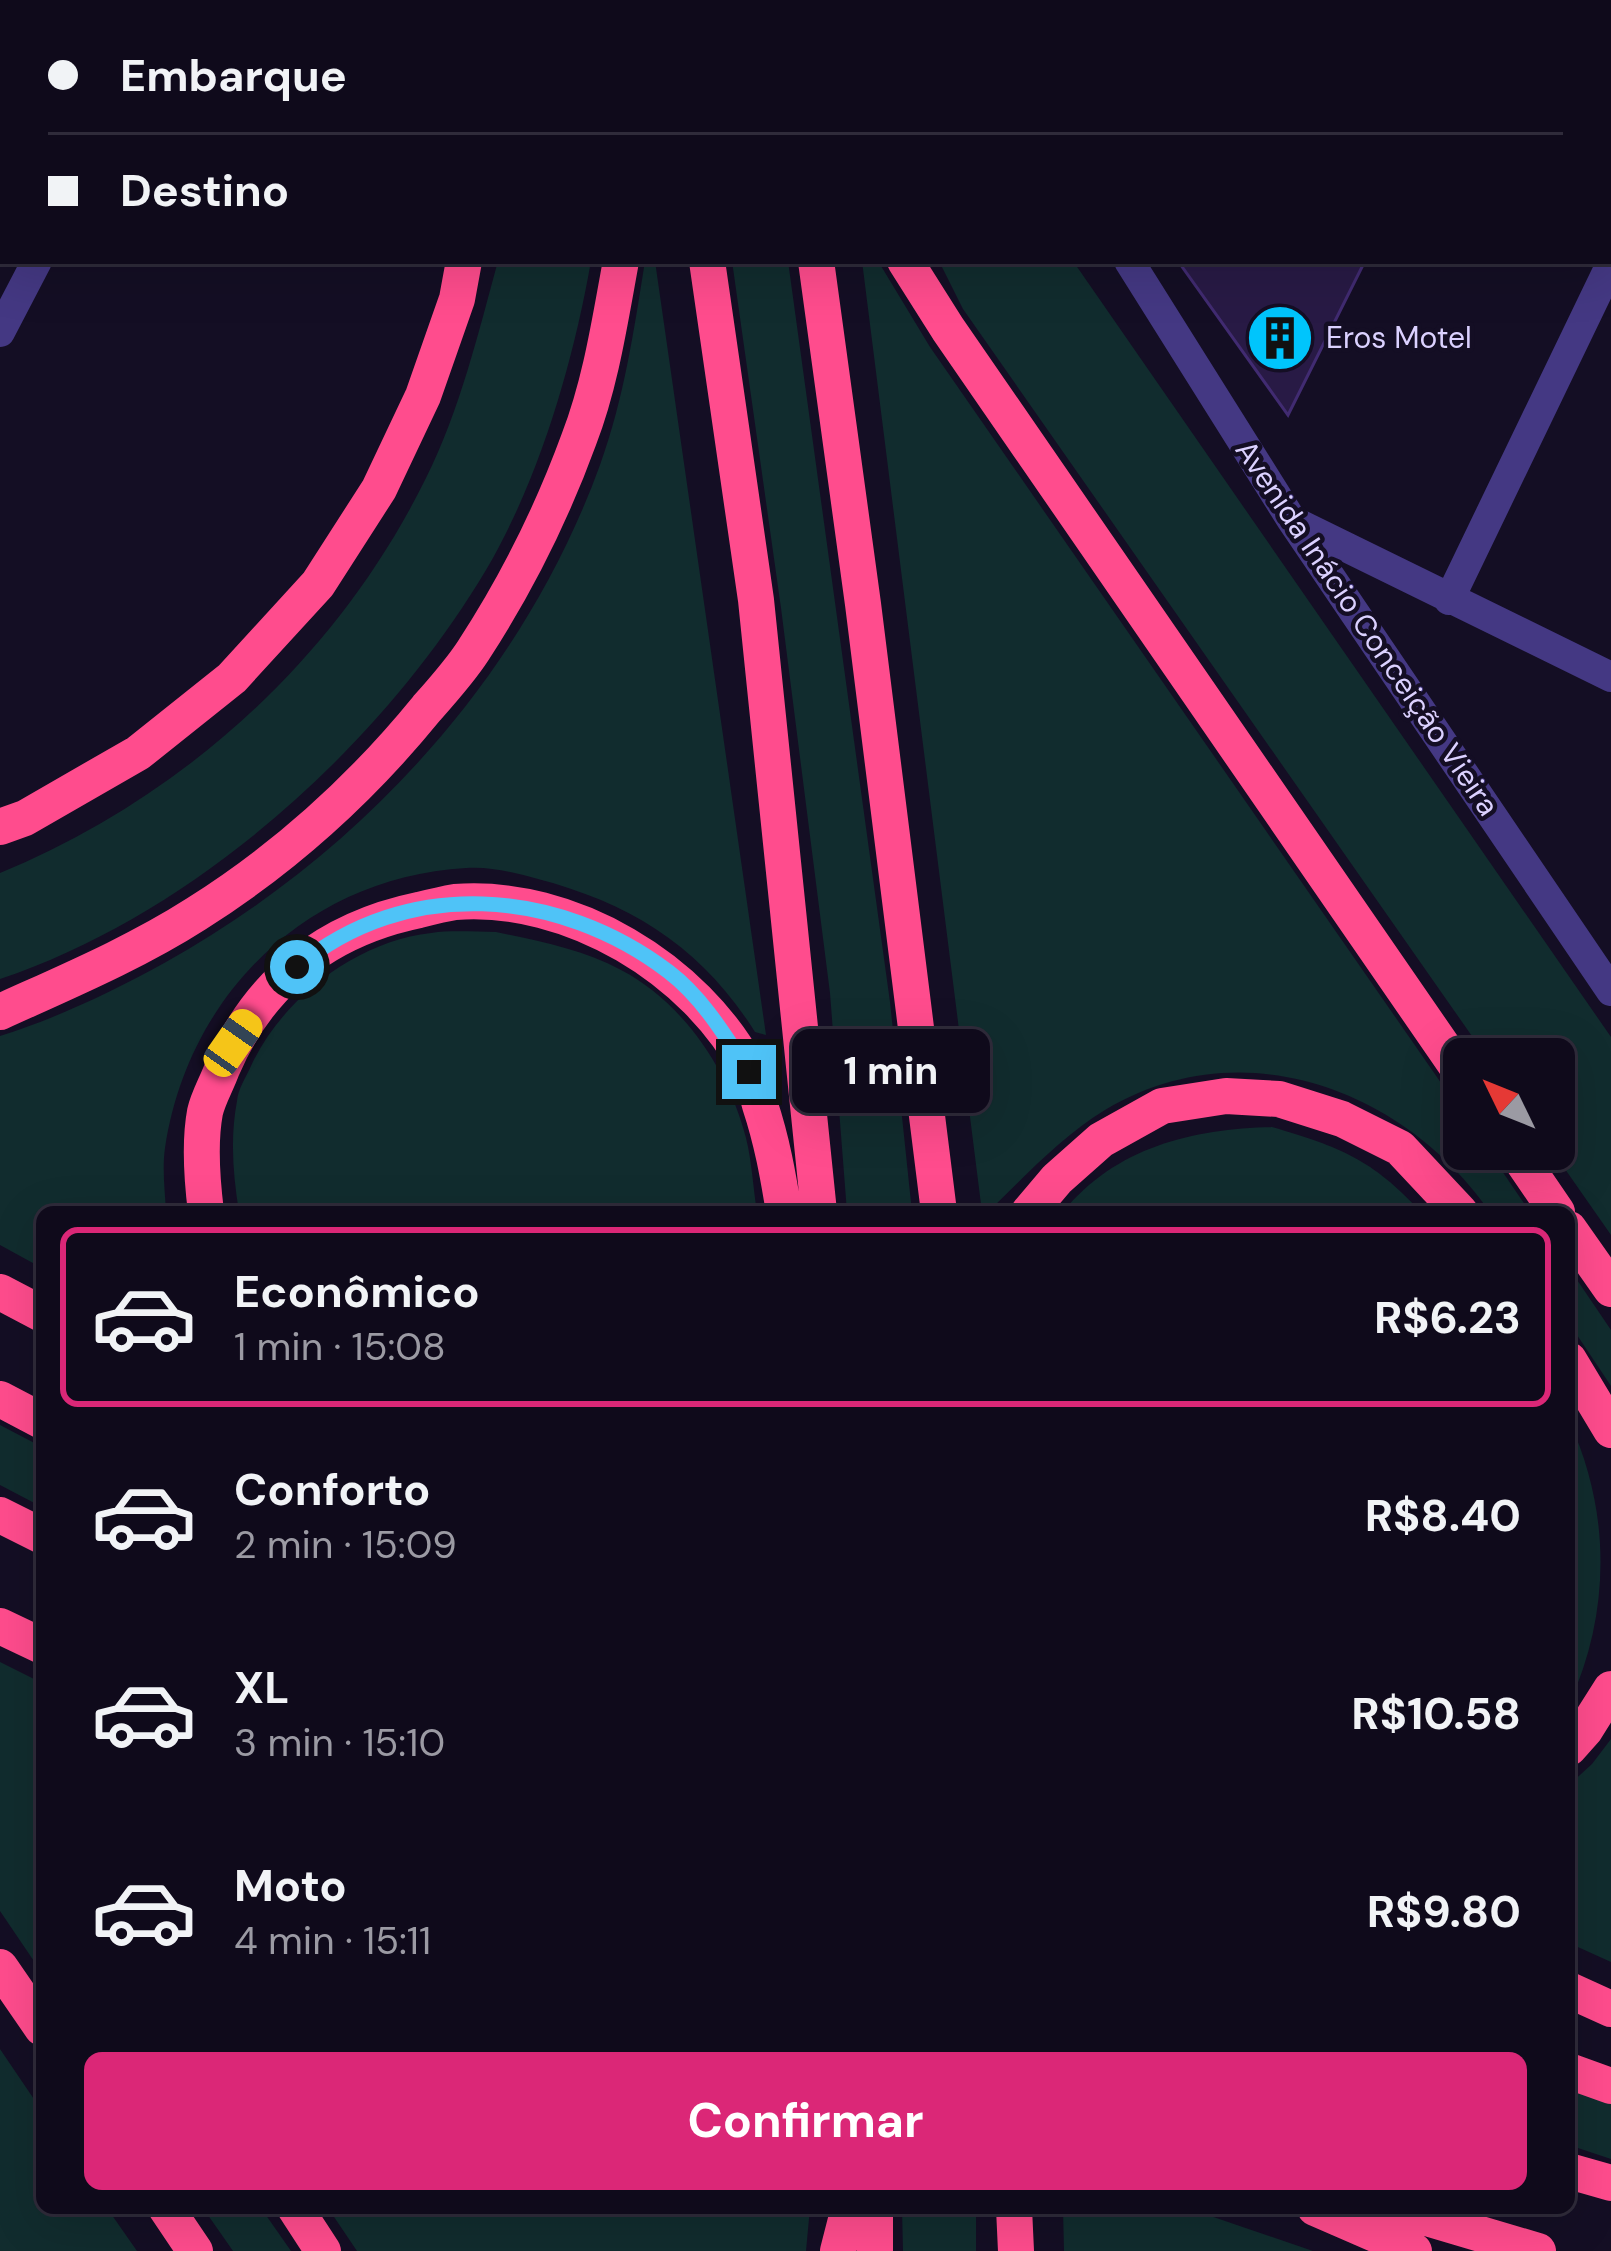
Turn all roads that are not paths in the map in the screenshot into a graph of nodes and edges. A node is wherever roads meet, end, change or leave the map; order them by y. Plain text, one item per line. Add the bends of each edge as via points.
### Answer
1 (35, 264) edge
2 (463, 264) edge
3 (620, 264) edge
4 (707, 264) edge
5 (816, 264) edge
6 (907, 264) edge
7 (1131, 264) edge
8 (1611, 264) edge
9 (0, 332) edge
10 (1291, 520) junction
11 (1448, 599) junction
12 (1611, 677) edge
13 (0, 827) edge
14 (1611, 991) edge
15 (0, 1012) edge
16 (1443, 1047) edge
17 (1529, 1170) edge
18 (205, 1206) edge
19 (783, 1206) edge
20 (818, 1206) edge
21 (939, 1206) edge
22 (1034, 1206) edge
23 (1454, 1206) edge
24 (1554, 1206) edge
25 (1575, 1237) edge
26 (1611, 1289) edge
27 (0, 1292) edge
28 (36, 1311) edge
29 (1575, 1370) edge
30 (0, 1399) edge
31 (36, 1418) edge
32 (1611, 1430) edge
33 (0, 1515) edge
34 (36, 1533) edge
35 (0, 1626) edge
36 (36, 1643) edge
37 (1611, 1690) edge
38 (1575, 1742) edge
39 (0, 1967) edge
40 (1575, 1993) edge
41 (1611, 2009) edge
42 (36, 2019) edge
43 (1575, 2073) edge
44 (1611, 2086) edge
45 (1575, 2173) edge
46 (1611, 2183) edge
47 (170, 2214) edge
48 (299, 2214) edge
49 (847, 2214) edge
50 (875, 2214) edge
51 (1014, 2214) edge
52 (1329, 2214) edge
53 (1413, 2214) edge
54 (195, 2251) edge
55 (323, 2251) edge
56 (838, 2251) edge
57 (875, 2251) edge
58 (1016, 2251) edge
59 (1414, 2251) edge
60 (1538, 2251) edge

1 - 9 street
2 - 13 highway via 423,397 379,490 318,584 232,678 138,753
3 - 15 highway via 581,435 540,533 471,656 338,806 282,854 195,915
4 - 20 highway via 756,600
5 - 21 highway
6 - 16 highway
7 - 10 street, Avenida Inácio Conceição Vieira
8 - 11 street
10 - 11 street
10 - 14 street, Avenida Inácio Conceição Vieira
11 - 12 street
17 - 24 highway
18 - 19 highway via 206,1110 233,1043 272,988 322,946 387,916 454,902 576,919 670,973 749,1072
22 - 23 highway via 1101,1139 1162,1106 1226,1096 1280,1099 1342,1119 1400,1148
25 - 26 highway
27 - 28 highway
29 - 32 highway
30 - 31 highway
33 - 34 highway
35 - 36 highway
37 - 38 highway
39 - 42 highway
40 - 41 highway
43 - 44 highway
45 - 46 highway
47 - 54 highway
48 - 55 highway
49 - 56 highway
50 - 57 highway
51 - 58 highway
52 - 59 highway
53 - 60 highway

